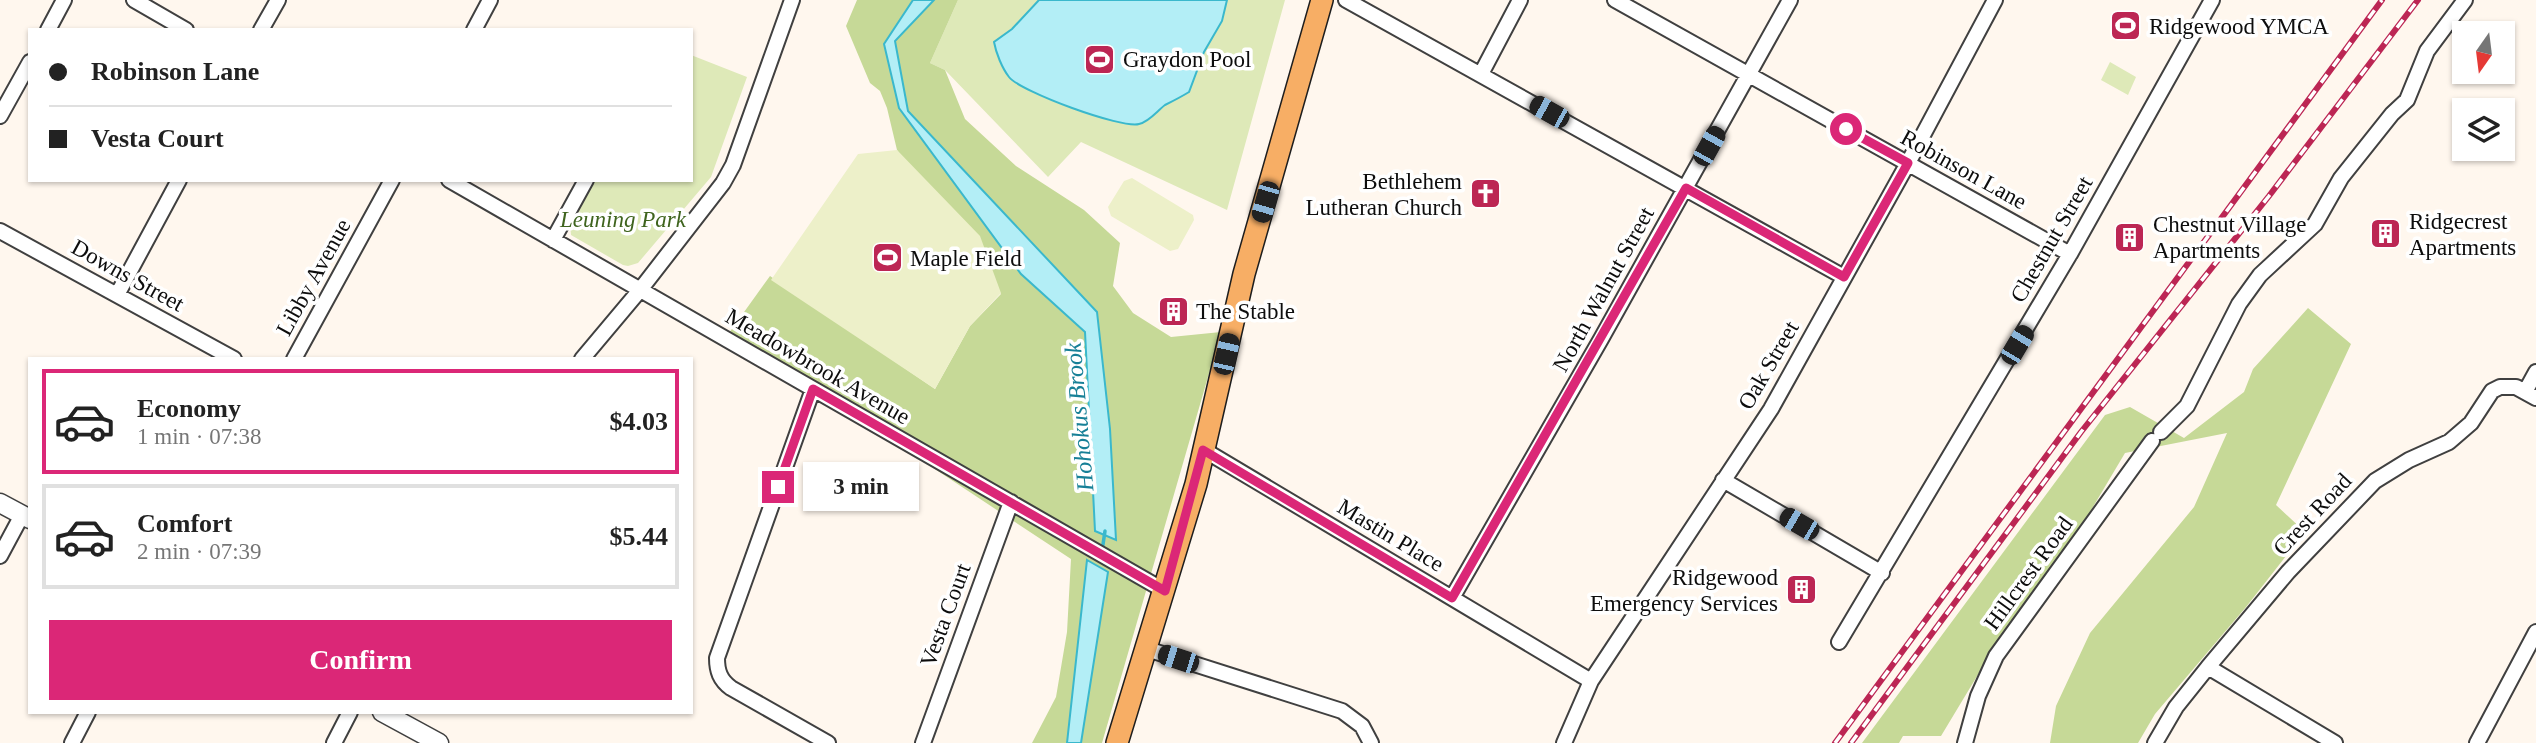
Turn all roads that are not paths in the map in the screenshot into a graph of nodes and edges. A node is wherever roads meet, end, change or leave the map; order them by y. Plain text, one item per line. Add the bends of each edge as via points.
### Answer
1 (64, 0) edge
2 (134, 0) edge
3 (278, 0) edge
4 (491, 0) edge
5 (792, 0) edge
6 (1322, 0) edge
7 (1346, 0) edge
8 (1520, 0) edge
9 (1615, 0) edge
10 (1790, 0) edge
11 (1995, 0) edge
12 (2212, 0) edge
13 (2465, 0) edge
14 (49, 28) edge
15 (183, 28) edge
16 (262, 28) edge
17 (475, 28) edge
18 (28, 66) edge
19 (1481, 74) junction
20 (1749, 75) junction
21 (0, 116) edge
22 (1908, 163) junction
23 (178, 182) edge
24 (391, 182) edge
25 (452, 182) edge
26 (585, 182) edge
27 (1686, 188) junction
28 (0, 231) edge
29 (554, 240) junction
30 (2070, 254) junction
31 (1844, 277) junction
32 (640, 290) junction
33 (117, 295) junction
34 (230, 357) edge
35 (295, 357) edge
36 (584, 357) edge
37 (2536, 372) edge
38 (813, 389) junction
39 (2530, 395) edge
40 (1203, 450) junction
41 (1723, 480) junction
42 (1011, 502) junction
43 (0, 503) edge
44 (26, 517) edge
45 (0, 556) edge
46 (1882, 573) junction
47 (1165, 591) junction
48 (1452, 598) junction
49 (2536, 632) edge
50 (1839, 642) dead end
51 (1147, 649) junction
52 (2208, 667) junction
53 (1591, 681) junction
54 (87, 714) edge
55 (349, 714) edge
56 (386, 714) edge
57 (72, 743) edge
58 (334, 743) edge
59 (439, 743) edge
60 (828, 743) edge
61 (923, 743) edge
62 (1116, 743) edge
63 (1371, 743) edge
64 (1564, 743) edge
65 (1965, 743) edge
66 (2155, 743) edge
67 (2335, 743) edge
68 (2477, 743) edge

1 - 14 street
2 - 15 street
3 - 16 street
4 - 17 street
5 - 32 street via 733,165
6 - 40 main road via 1244,274
7 - 19 street
8 - 19 street
9 - 20 street, Robinson Lane
10 - 20 street, North Walnut Street
11 - 22 street, Oak Street
12 - 30 street, Chestnut Street
13 - 65 street, Hillcrest Road via 2427,51 2407,100 2341,178 2315,224 2260,275 2239,304 2187,406 2157,436 1997,656 1978,696
18 - 21 street
19 - 27 street
20 - 22 street, Robinson Lane
20 - 27 street, North Walnut Street
22 - 30 street, Robinson Lane
22 - 31 street, Oak Street
23 - 33 street
24 - 35 street, Libby Avenue
25 - 29 street, Meadowbrook Avenue
26 - 29 street
27 - 31 street
27 - 48 street, North Walnut Street
28 - 33 street, Downs Street
29 - 32 street, Meadowbrook Avenue
30 - 46 street, Chestnut Street
31 - 41 street, Oak Street via 1771,409
32 - 36 street
32 - 38 street, Meadowbrook Avenue
33 - 34 street, Downs Street
37 - 39 street, Crest Road
38 - 42 street, Meadowbrook Avenue
38 - 60 street via 717,668 731,688
39 - 52 street, Crest Road via 2515,387 2500,387 2449,442 2375,481 2288,572
40 - 47 main road
40 - 48 street, Mastin Place
41 - 46 street
41 - 53 street, Oak Street
42 - 47 street, Meadowbrook Avenue
42 - 61 street, Vesta Court
43 - 44 street
44 - 45 street
46 - 50 street, Chestnut Street
47 - 51 main road
48 - 53 street, Mastin Place
49 - 68 street
51 - 62 main road
51 - 63 street via 1342,711 1362,726
52 - 66 street, Crest Road
52 - 67 street
53 - 64 street, Oak Street
54 - 57 street
55 - 58 street
56 - 59 street

